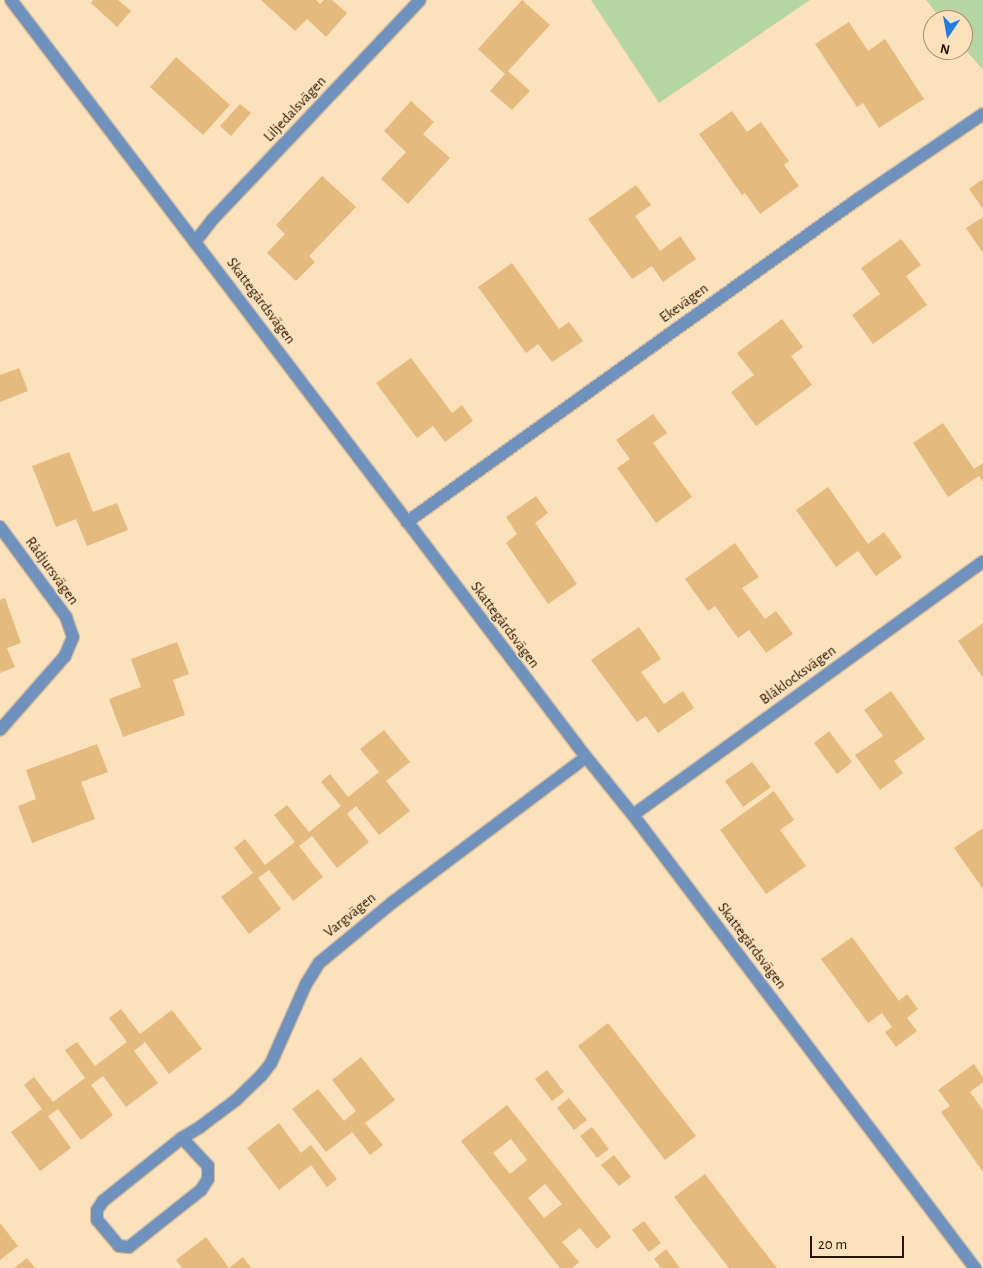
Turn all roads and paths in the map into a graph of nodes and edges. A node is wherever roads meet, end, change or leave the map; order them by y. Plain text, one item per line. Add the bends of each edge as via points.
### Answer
1 (11, 0) edge
2 (420, 0) edge
3 (983, 114) edge
4 (195, 242) junction
5 (407, 522) junction
6 (0, 527) edge
7 (983, 562) edge
8 (0, 730) edge
9 (586, 757) junction
10 (633, 815) junction
11 (182, 1138) junction
12 (975, 1268) edge

1 - 4 street, Skattegårdsvägen
2 - 4 street, Liljedalsvägen
3 - 5 street, Ekevägen
4 - 5 street, Skattegårdsvägen
5 - 9 street, Skattegårdsvägen
6 - 8 street, Rådjursvägen via 66,617 73,637 65,656
7 - 10 street, Blåklocksvägen
9 - 10 street, Skattegårdsvägen
9 - 11 street, Vargvägen via 319,963 306,984 284,1037 261,1076 236,1100
10 - 12 street, Skattegårdsvägen
11 - 11 street, Vargvägen via 103,1201 97,1210 96,1220 119,1246 129,1247 201,1190 208,1179 208,1166

